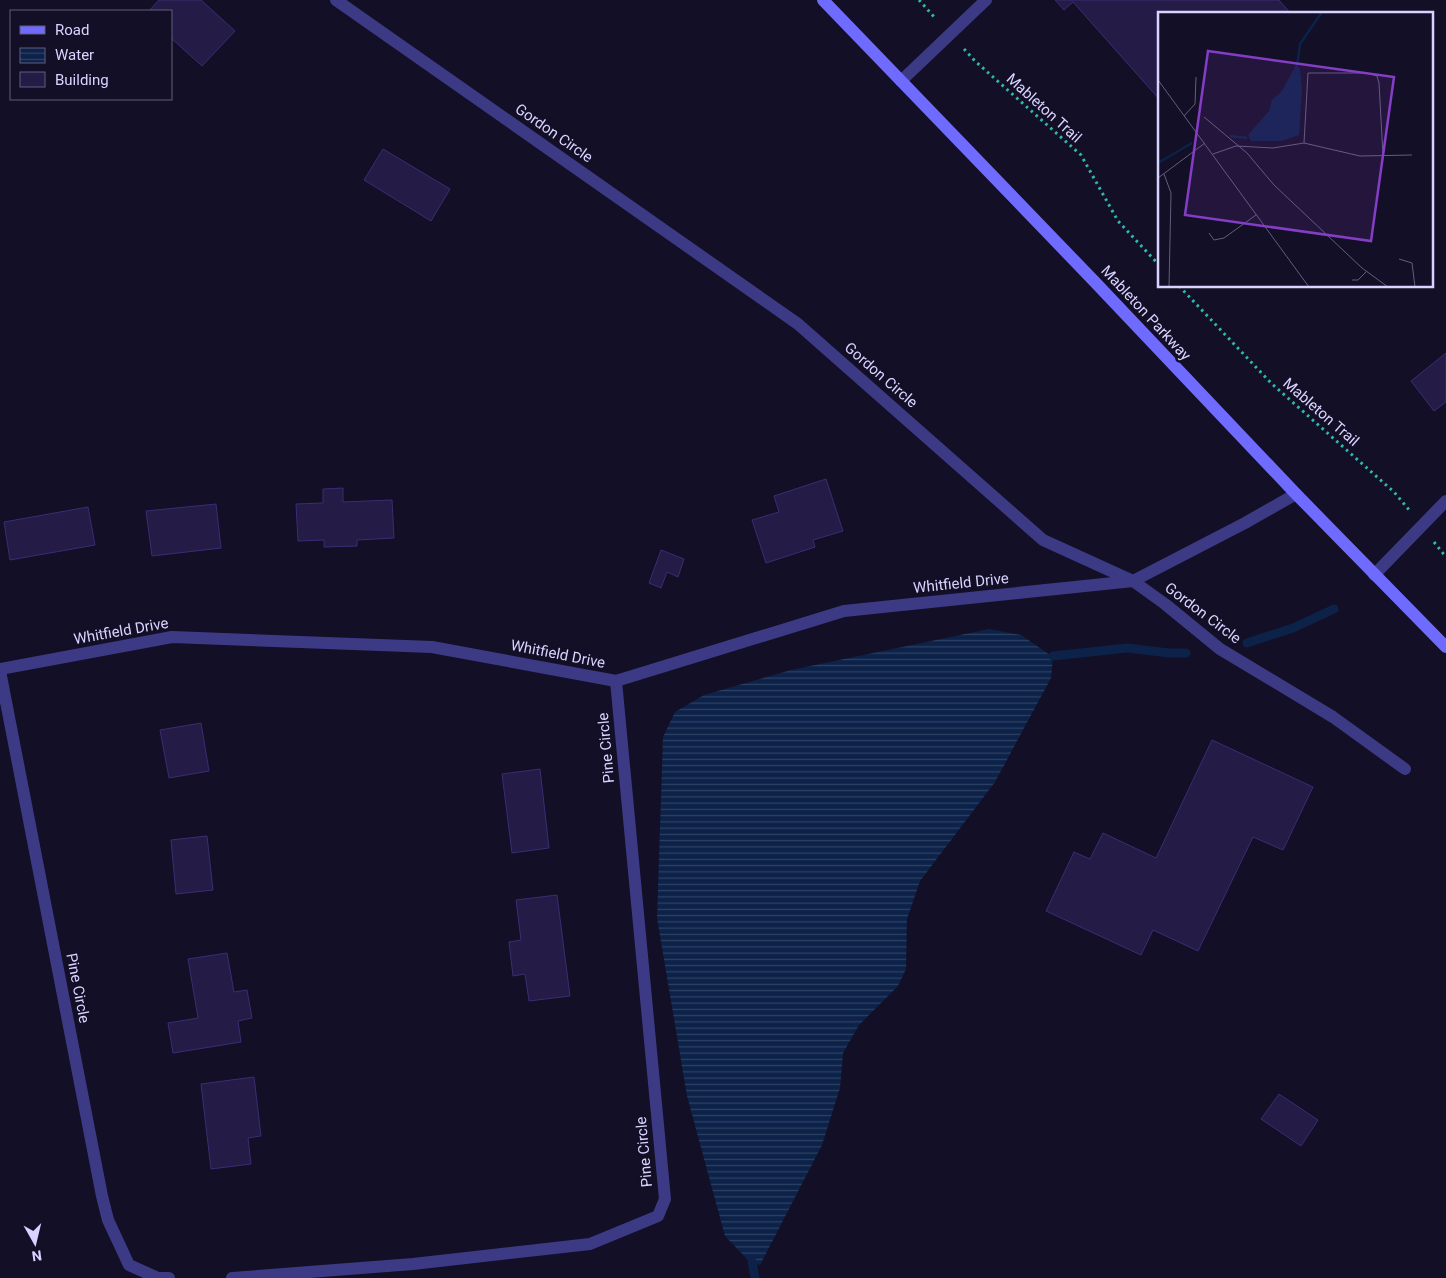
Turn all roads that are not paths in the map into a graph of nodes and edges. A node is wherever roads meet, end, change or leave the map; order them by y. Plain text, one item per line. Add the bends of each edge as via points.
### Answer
1 (336, 0) edge
2 (823, 0) edge
3 (986, 0) edge
4 (901, 81) junction
5 (1296, 494) junction
6 (1446, 501) edge
7 (1374, 575) junction
8 (1133, 581) junction
9 (1446, 647) edge
10 (0, 670) edge
11 (616, 682) junction
12 (1405, 769) dead end
13 (169, 1278) edge
14 (232, 1278) edge

1 - 8 street, Gordon Circle via 798,324 1043,540
2 - 4 main road, Mableton Parkway
3 - 4 street
4 - 5 main road, Mableton Parkway
5 - 7 main road, Mableton Parkway
5 - 8 street
6 - 7 street
7 - 9 main road, Mableton Parkway
8 - 11 street, Whitfield Drive via 844,611
8 - 12 street, Gordon Circle via 1220,649 1333,717
10 - 11 street, Whitfield Drive via 172,637 432,647
10 - 13 street, Pine Circle via 108,1220 129,1265 158,1278
11 - 14 street, Pine Circle via 665,1199 658,1216 590,1244 413,1264

